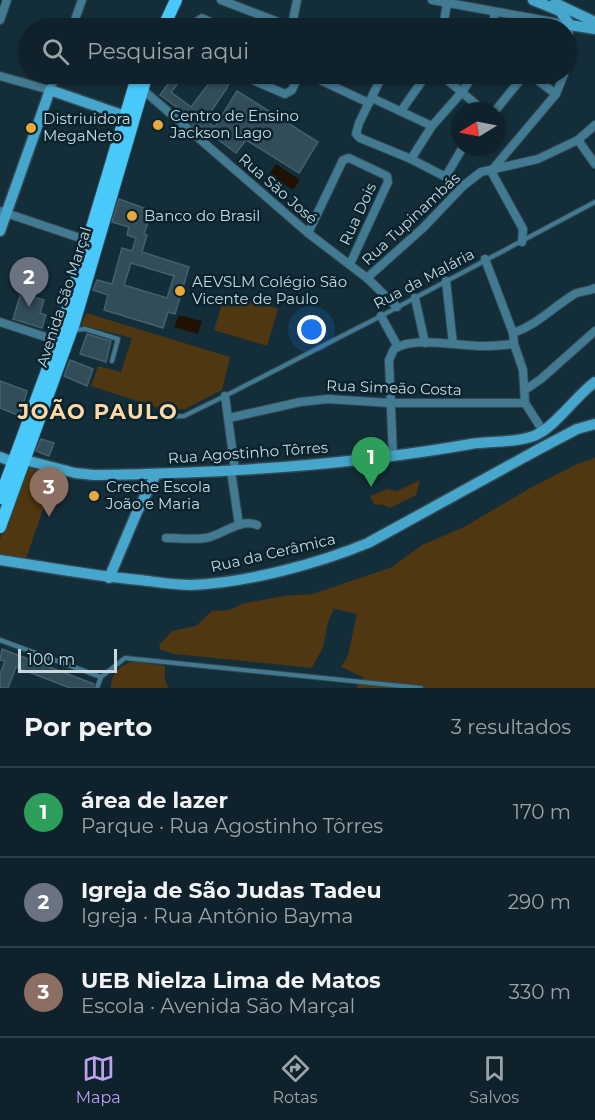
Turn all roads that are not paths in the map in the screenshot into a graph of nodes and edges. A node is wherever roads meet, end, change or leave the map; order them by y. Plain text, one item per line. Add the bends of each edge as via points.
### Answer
1 (7, 0) edge
2 (82, 0) edge
3 (167, 0) edge
4 (176, 0) edge
5 (221, 0) edge
6 (297, 0) edge
7 (432, 0) edge
8 (533, 0) edge
9 (548, 0) edge
10 (447, 3) junction
11 (495, 12) junction
12 (76, 18) edge
13 (159, 18) edge
14 (168, 18) edge
15 (268, 18) edge
16 (293, 18) edge
17 (445, 18) edge
18 (494, 18) edge
19 (530, 18) edge
20 (565, 18) edge
21 (0, 20) edge
22 (595, 22) edge
23 (577, 26) edge
24 (595, 29) edge
25 (0, 76) edge
26 (18, 81) edge
27 (29, 84) edge
28 (52, 84) edge
29 (135, 84) edge
30 (144, 84) edge
31 (262, 84) edge
32 (295, 84) edge
33 (330, 84) edge
34 (378, 84) edge
35 (420, 84) edge
36 (452, 84) edge
37 (467, 84) edge
38 (517, 84) edge
39 (542, 84) edge
40 (560, 84) edge
41 (142, 89) junction
42 (50, 90) junction
43 (462, 92) junction
44 (556, 94) junction
45 (370, 101) junction
46 (474, 102) edge
47 (502, 102) edge
48 (401, 111) junction
49 (125, 116) junction
50 (595, 125) edge
51 (432, 126) junction
52 (578, 140) junction
53 (458, 156) edge
54 (593, 158) edge
55 (411, 159) junction
56 (491, 171) junction
57 (446, 176) junction
58 (463, 186) junction
59 (595, 202) edge
60 (3, 212) edge
61 (0, 231) edge
62 (308, 233) junction
63 (89, 241) junction
64 (522, 242) junction
65 (485, 259) junction
66 (350, 264) junction
67 (367, 278) junction
68 (446, 281) junction
69 (595, 288) edge
70 (415, 298) junction
71 (397, 307) junction
72 (381, 316) junction
73 (0, 322) edge
74 (71, 330) junction
75 (595, 331) edge
76 (513, 333) junction
77 (58, 342) junction
78 (425, 343) junction
79 (453, 344) junction
80 (514, 344) junction
81 (398, 346) junction
82 (112, 361) dead end
83 (595, 382) edge
84 (525, 390) junction
85 (225, 396) junction
86 (390, 403) junction
87 (525, 403) junction
88 (166, 417) dead end
89 (229, 418) junction
90 (595, 424) edge
91 (538, 433) junction
92 (541, 448) junction
93 (0, 457) edge
94 (393, 457) junction
95 (19, 461) junction
96 (233, 471) junction
97 (156, 474) junction
98 (0, 498) edge
99 (239, 525) junction
100 (257, 525) dead end
101 (0, 527) edge
102 (166, 538) dead end
103 (0, 560) edge
104 (109, 578) junction
105 (0, 640) edge
106 (101, 677) junction
107 (97, 688) edge
108 (421, 688) edge

1 - 21 street
2 - 12 street
3 - 13 main road
4 - 14 main road
5 - 15 street
6 - 16 street
7 - 10 street
8 - 20 street via 560,11
9 - 22 street
10 - 11 street
10 - 17 street
11 - 18 street
11 - 19 street
23 - 24 street
25 - 26 street
27 - 42 street
28 - 42 street
29 - 49 main road, Avenida São Marçal
30 - 41 main road, Avenida São Marçal
31 - 32 street via 285,94
33 - 45 street
34 - 45 street
35 - 48 street
36 - 43 street
37 - 43 street
38 - 47 street
39 - 44 street
40 - 44 street, Rua Tupinambás
41 - 62 street, Rua São José
41 - 74 main road, Avenida São Marçal
42 - 49 street
42 - 60 street
43 - 46 street
43 - 51 street
44 - 56 street, Rua Tupinambás
45 - 48 street
45 - 55 street via 356,134
48 - 51 street
49 - 63 main road, Avenida São Marçal
50 - 52 street
51 - 55 street
52 - 54 street
52 - 56 street via 538,159
53 - 57 street
55 - 57 street
56 - 58 street, Rua Tupinambás via 484,171
56 - 64 street via 523,228
57 - 58 street
58 - 67 street, Rua Tupinambás
59 - 64 lane, Rua da Malária
60 - 61 street
60 - 63 street
62 - 66 street, Rua São José
62 - 66 street, Rua Dois via 343,160 349,158 387,176 388,182
63 - 77 main road, Avenida São Marçal
64 - 65 lane, Rua da Malária
65 - 68 lane, Rua da Malária
65 - 76 street
66 - 67 street, Rua São José
67 - 71 street, Rua São José
68 - 70 lane, Rua da Malária
68 - 79 street
69 - 76 street via 575,293 533,325
70 - 71 lane, Rua da Malária
70 - 78 street
71 - 72 lane, Rua da Malária
72 - 81 street
72 - 85 lane, Rua da Malária
73 - 77 street
74 - 82 lane via 85,329 118,339
74 - 95 main road, Avenida São Marçal
75 - 84 street
76 - 80 street
77 - 95 main road, Avenida São Marçal
78 - 79 street
78 - 81 street
79 - 80 street
80 - 84 street via 521,360
81 - 86 street via 389,360
83 - 91 street
84 - 87 street
85 - 88 lane, Rua da Malária via 184,416
85 - 89 street
86 - 87 street, Rua Simeão Costa
86 - 89 street, Rua Simeão Costa via 315,400
86 - 94 street
87 - 91 street
89 - 96 street
90 - 92 street, Rua da Cerâmica
91 - 92 street
91 - 94 street, Rua Agostinho Tôrres
92 - 104 street, Rua da Cerâmica via 368,543 328,558 254,576 192,585
93 - 95 street, Rua Agostinho Tôrres
94 - 96 street, Rua Agostinho Tôrres
95 - 97 street, Rua Agostinho Tôrres via 84,474
95 - 98 main road, Avenida São Marçal
95 - 101 main road, Avenida São Marçal
96 - 97 street, Rua Agostinho Tôrres
96 - 99 street
97 - 104 street
99 - 100 street
99 - 102 street via 208,538
103 - 104 street, Rua da Cerâmica
105 - 106 lane
106 - 107 lane
106 - 108 lane via 125,658

